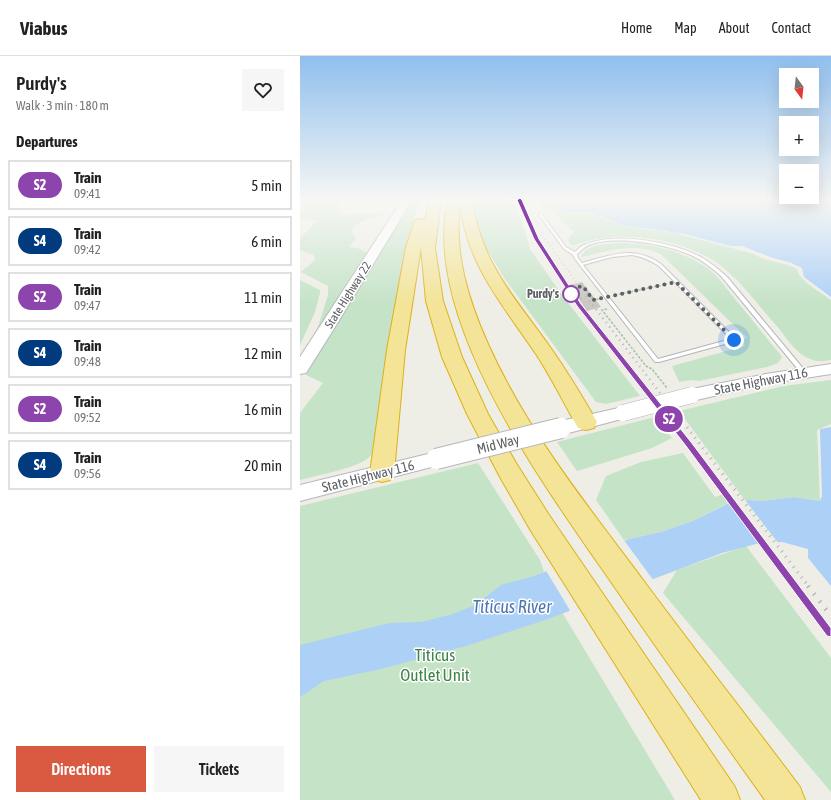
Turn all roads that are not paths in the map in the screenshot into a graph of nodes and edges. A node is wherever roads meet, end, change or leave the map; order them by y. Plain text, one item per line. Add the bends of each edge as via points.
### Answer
1 (385, 235) edge
2 (416, 235) edge
3 (429, 235) edge
4 (452, 235) edge
5 (472, 235) edge
6 (555, 235) edge
7 (575, 254) junction
8 (581, 264) junction
9 (300, 369) edge
10 (831, 369) edge
11 (803, 372) junction
12 (624, 413) joint
13 (586, 422) junction
14 (436, 459) joint
15 (382, 473) junction
16 (300, 494) edge
17 (722, 800) edge
18 (787, 800) edge

1 - 9 main road, State Highway 22
2 - 15 highway via 396,350
3 - 17 highway via 432,288 449,347 483,425 560,553
4 - 18 highway via 457,284 478,343 514,415 597,540
5 - 13 highway via 487,270 543,350
6 - 7 lane via 565,248
7 - 8 lane
7 - 11 lane via 581,248 598,242 627,240 659,244 695,256 726,279
8 - 8 lane via 605,298 658,360 734,340 653,259 630,253
10 - 11 main road, State Highway 116
11 - 12 main road, State Highway 116, bridge
12 - 13 main road, Mid Way
13 - 14 main road, Mid Way, bridge
14 - 15 main road, State Highway 116
15 - 16 main road, State Highway 116

